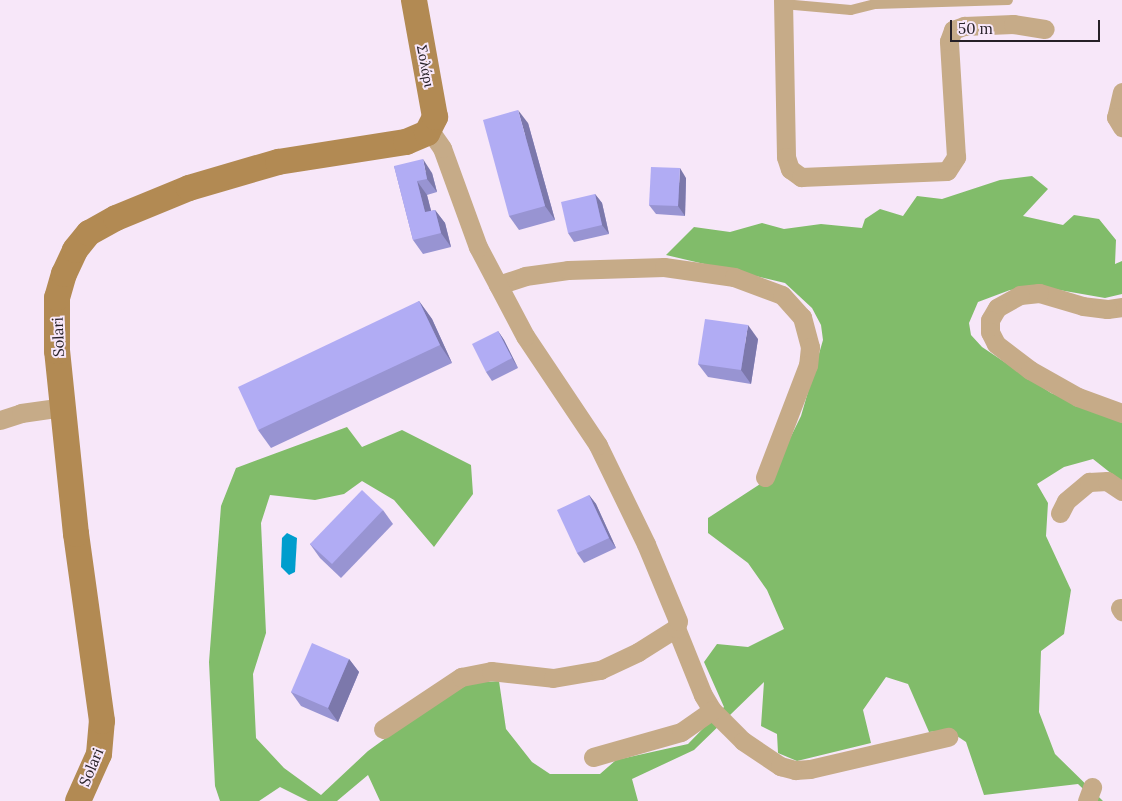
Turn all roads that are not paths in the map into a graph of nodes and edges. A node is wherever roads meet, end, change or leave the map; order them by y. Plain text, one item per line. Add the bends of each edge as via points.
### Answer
1 (414, 0) edge
2 (1008, 0) edge
3 (783, 2) edge
4 (1045, 29) dead end
5 (1122, 92) edge
6 (1122, 127) edge
7 (430, 130) junction
8 (498, 285) junction
9 (1122, 307) edge
10 (63, 407) junction
11 (1122, 413) edge
12 (0, 420) edge
13 (766, 476) dead end
14 (1122, 492) edge
15 (1060, 513) dead end
16 (676, 628) junction
17 (712, 710) junction
18 (383, 729) dead end
19 (948, 737) dead end
20 (593, 757) dead end
21 (78, 801) edge

1 - 7 street, Σολάρι via 435,112
2 - 3 lane via 875,4 851,10
3 - 4 street via 786,157 794,174 807,177 947,171 956,157 949,41 953,30 964,26 1013,24
5 - 6 street via 1116,117
7 - 8 street via 440,144 466,221
7 - 10 street, Solari via 406,142 322,153 218,178 155,201 89,233 68,264 57,298 56,327
8 - 13 street via 525,276 568,270 664,267 734,277 782,295 802,317 810,348 808,365
8 - 16 street via 525,336 590,432 616,478 678,616
9 - 11 street via 1083,306 1039,293 1020,295 997,308 990,320 990,332 996,344 1030,370 1078,397
10 - 12 street via 21,413
10 - 21 street, Solari via 76,534 102,721 99,754
14 - 15 street via 1107,481 1089,482 1066,501
16 - 17 street
16 - 18 street via 618,663 600,670 553,678 491,671 460,677
17 - 19 street via 743,741 780,766 795,770
17 - 20 street via 681,732

